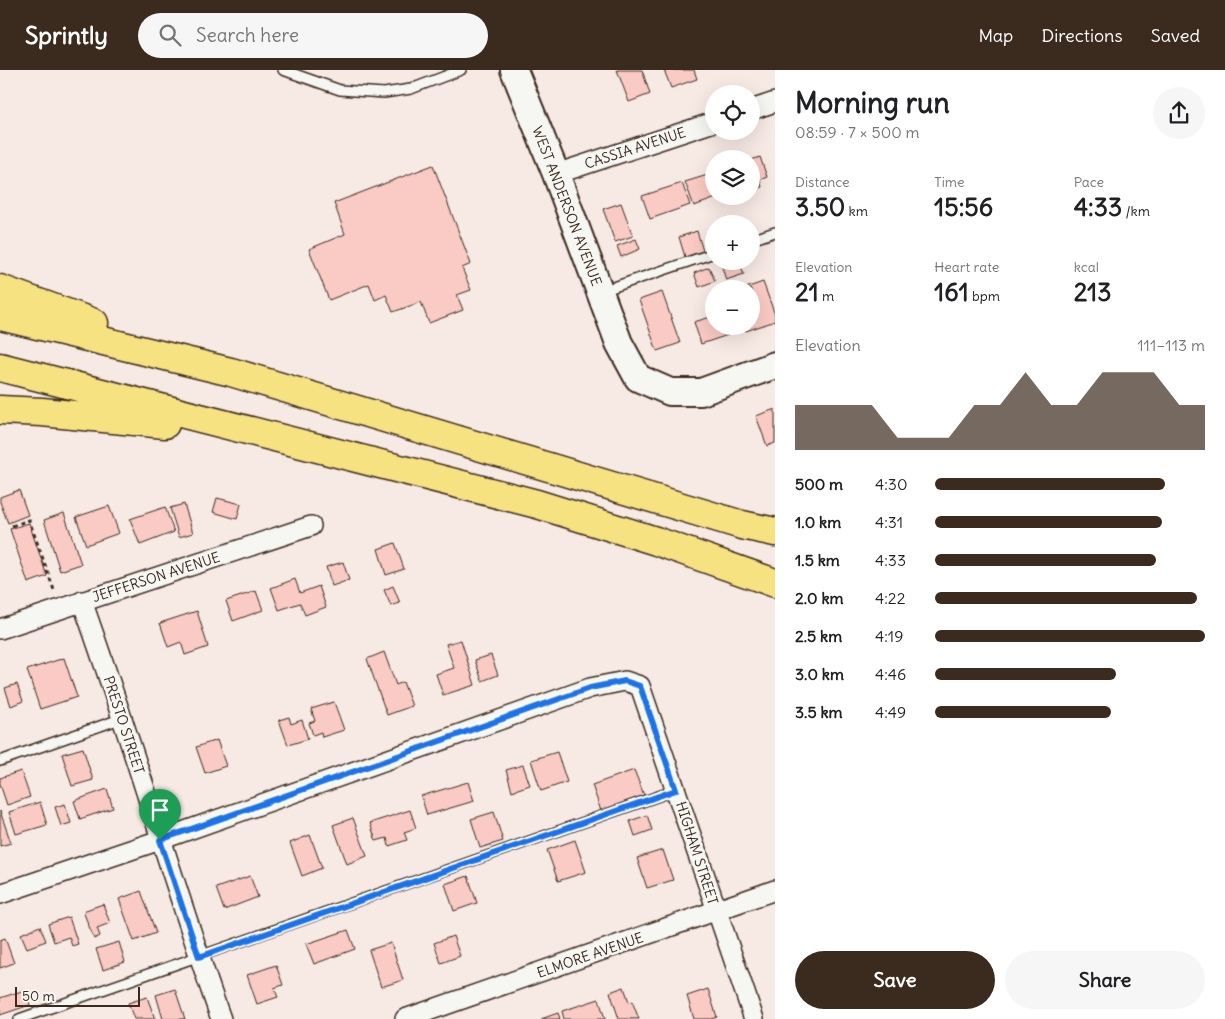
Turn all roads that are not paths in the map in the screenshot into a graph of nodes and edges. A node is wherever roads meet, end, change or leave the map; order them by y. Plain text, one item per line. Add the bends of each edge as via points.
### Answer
1 (284, 70) edge
2 (461, 70) edge
3 (514, 70) edge
4 (436, 74) edge
5 (775, 102) edge
6 (760, 107) edge
7 (705, 125) edge
8 (556, 174) junction
9 (775, 232) edge
10 (760, 237) edge
11 (705, 256) edge
12 (0, 289) edge
13 (600, 292) junction
14 (0, 316) edge
15 (775, 365) edge
16 (0, 368) edge
17 (231, 372) junction
18 (0, 410) edge
19 (278, 437) junction
20 (742, 525) junction
21 (311, 526) dead end
22 (775, 532) edge
23 (775, 538) edge
24 (775, 583) edge
25 (82, 601) junction
26 (0, 629) edge
27 (123, 718) junction
28 (0, 761) edge
29 (676, 790) junction
30 (160, 840) junction
31 (775, 890) edge
32 (0, 894) edge
33 (716, 912) junction
34 (199, 957) junction
35 (19, 1019) edge
36 (221, 1019) edge
37 (405, 1019) edge
38 (754, 1019) edge

1 - 4 lane via 340,90 384,93 411,89
2 - 4 lane
3 - 8 street, WEST ANDERSON AVENUE
5 - 6 street
7 - 8 street, CASSIA AVENUE
8 - 13 street, WEST ANDERSON AVENUE
9 - 10 lane
11 - 13 lane
12 - 17 highway
13 - 15 street, WEST ANDERSON AVENUE via 618,343 638,378 670,392 701,392
14 - 17 highway
16 - 19 highway
17 - 20 highway
18 - 19 highway
19 - 24 highway via 537,504
20 - 22 highway
20 - 23 highway
21 - 25 street, JEFFERSON AVENUE
25 - 26 street, JEFFERSON AVENUE
25 - 27 street, PRESTO STREET
27 - 28 lane
27 - 30 street, PRESTO STREET
29 - 30 street, HIGHAM STREET via 640,686 625,681 590,688
29 - 33 street, HIGHAM STREET
29 - 34 lane
30 - 32 street
30 - 34 street, PRESTO STREET
31 - 33 street, ELMORE AVENUE
33 - 37 street, ELMORE AVENUE
33 - 38 street, HIGHAM STREET
34 - 35 lane
34 - 36 street, PRESTO STREET

